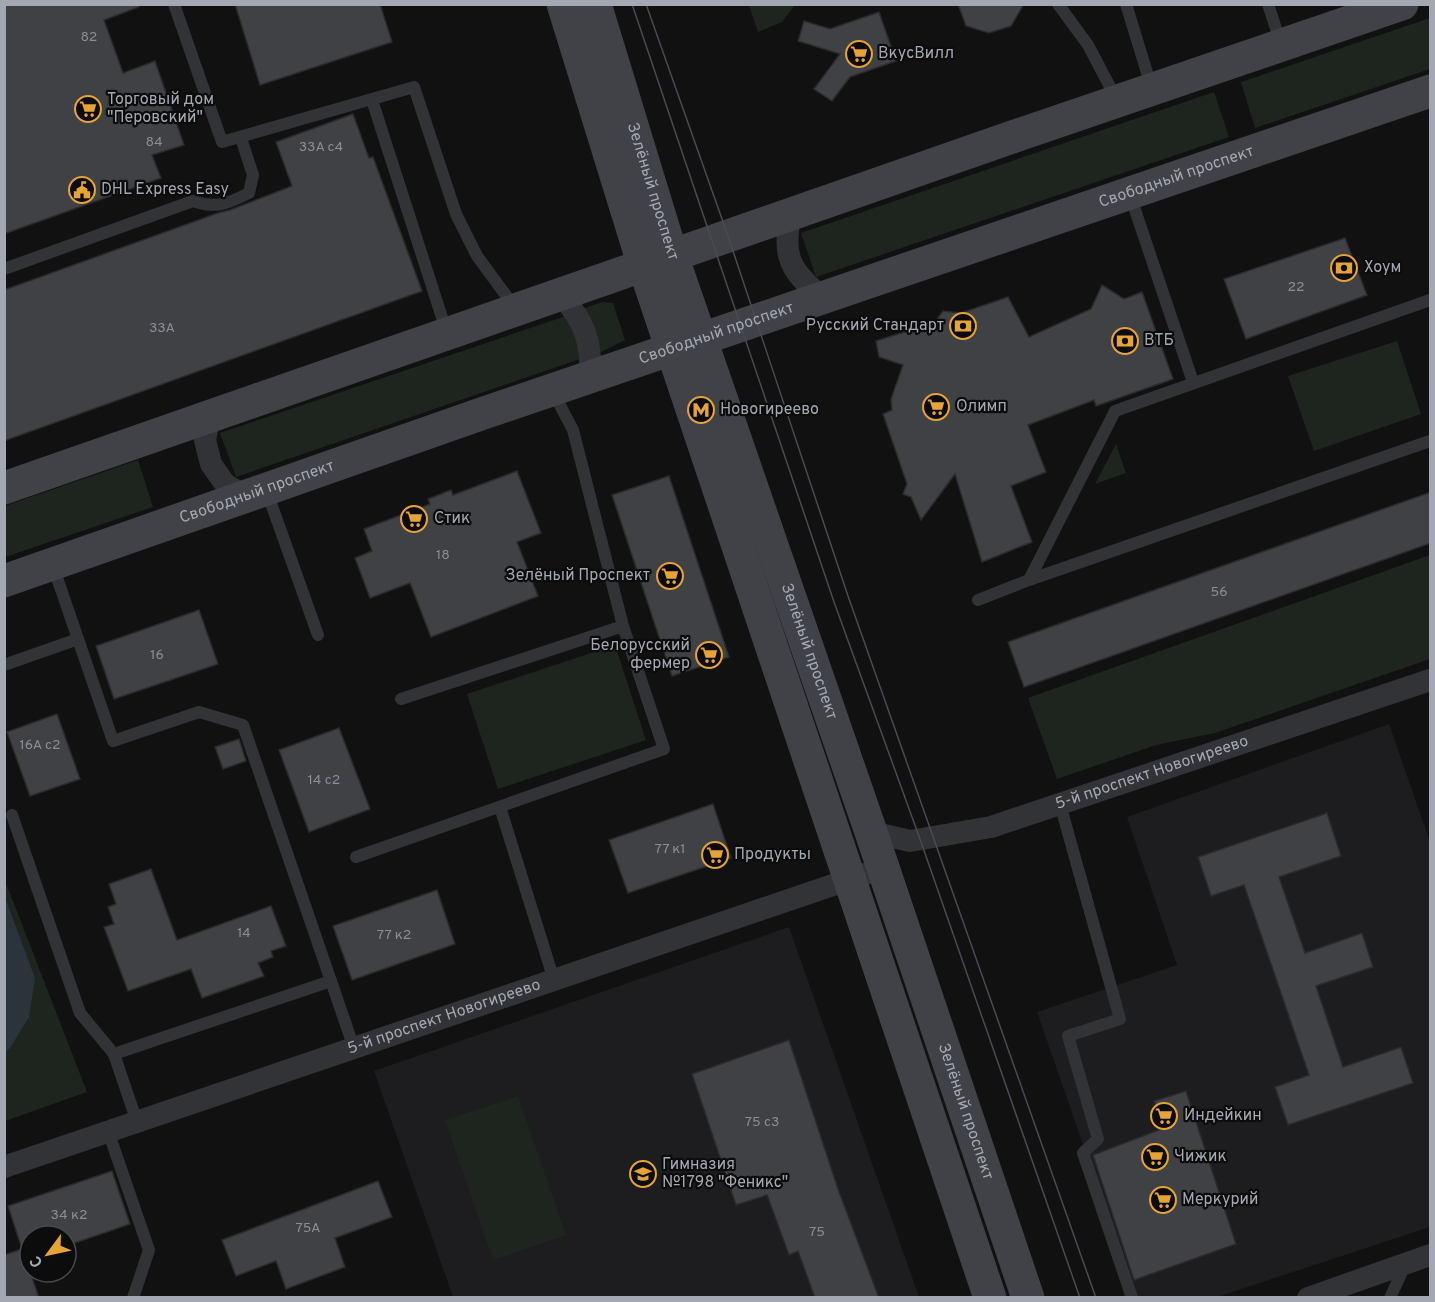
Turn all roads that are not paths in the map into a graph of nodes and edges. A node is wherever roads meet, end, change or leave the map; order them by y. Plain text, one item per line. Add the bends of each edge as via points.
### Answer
1 (174, 4) edge
2 (563, 4) edge
3 (596, 4) edge
4 (1058, 4) edge
5 (1126, 4) edge
6 (1268, 4) edge
7 (1402, 4) edge
8 (1281, 45) junction
9 (1152, 90) junction
10 (1431, 91) edge
11 (372, 100) junction
12 (1118, 101) junction
13 (241, 138) junction
14 (1129, 194) junction
15 (790, 214) junction
16 (658, 261) junction
17 (4, 269) edge
18 (561, 295) junction
19 (823, 298) junction
20 (1431, 300) edge
21 (516, 310) junction
22 (447, 334) junction
23 (686, 345) junction
24 (590, 378) junction
25 (1193, 382) junction
26 (552, 391) junction
27 (210, 416) junction
28 (1431, 441) edge
29 (4, 488) edge
30 (256, 493) junction
31 (52, 564) junction
32 (1029, 580) junction
33 (4, 581) edge
34 (978, 600) dead end
35 (623, 626) junction
36 (318, 635) dead end
37 (78, 639) junction
38 (4, 665) edge
39 (1431, 680) edge
40 (402, 699) dead end
41 (1060, 804) junction
42 (500, 807) junction
43 (12, 814) dead end
44 (871, 832) junction
45 (356, 857) dead end
46 (883, 868) junction
47 (849, 880) junction
48 (554, 980) junction
49 (331, 981) junction
50 (354, 1048) junction
51 (114, 1054) junction
52 (137, 1122) junction
53 (108, 1131) junction
54 (4, 1167) edge
55 (1431, 1255) edge
56 (1406, 1263) junction
57 (133, 1298) edge
58 (990, 1298) edge
59 (1028, 1298) edge
60 (1132, 1298) edge
61 (1308, 1298) edge
62 (1390, 1298) edge

1 - 13 lane via 222,142
2 - 16 main road, Зелёный проспект
3 - 16 main road, Зелёный проспект
4 - 12 lane via 1088,45
5 - 9 lane
6 - 8 lane
7 - 8 main road
8 - 9 main road
9 - 12 main road
10 - 14 main road, Свободный проспект
11 - 13 lane
11 - 21 lane via 414,87 456,214 477,256
11 - 22 lane
12 - 15 main road
13 - 17 lane via 253,175 249,193 227,204 207,206 193,201
14 - 19 main road, Свободный проспект
14 - 25 lane
15 - 16 main road
15 - 19 street via 786,237 790,261 801,281
16 - 18 main road
16 - 23 main road, Зелёный проспект
18 - 21 main road
18 - 24 street via 586,334
19 - 23 main road, Свободный проспект
20 - 25 lane
21 - 22 main road
22 - 27 main road
23 - 24 main road, Свободный проспект
23 - 44 main road, Зелёный проспект
23 - 47 main road, Зелёный проспект
24 - 26 main road, Свободный проспект
25 - 32 lane via 1115,411
26 - 30 main road, Свободный проспект
26 - 35 lane via 573,430
27 - 29 main road
27 - 30 street via 205,440 211,464 225,484
28 - 32 lane
30 - 31 main road, Свободный проспект
30 - 36 lane
31 - 33 main road, Свободный проспект
31 - 37 lane
32 - 34 lane
35 - 40 lane
35 - 42 lane via 664,749
37 - 38 lane
37 - 49 lane via 113,741 199,712 243,725
39 - 41 street, 5-й проспект Новогиреево
41 - 44 street, 5-й проспект Новогиреево via 991,827 910,841
41 - 60 lane via 1120,1019 1068,1036 1098,1139 1083,1153
42 - 45 lane
42 - 48 lane
43 - 51 lane via 80,1013
44 - 46 main road, Зелёный проспект
46 - 47 street, 5-й проспект Новогиреево
46 - 59 main road, Зелёный проспект
47 - 48 street, 5-й проспект Новогиреево
47 - 58 main road, Зелёный проспект
48 - 50 street, 5-й проспект Новогиреево
49 - 50 lane
49 - 51 lane
50 - 52 street, 5-й проспект Новогиреево
51 - 52 lane
52 - 53 street, 5-й проспект Новогиреево
53 - 54 street, 5-й проспект Новогиреево
53 - 57 lane via 149,1250
55 - 56 street
56 - 61 street
56 - 62 lane

